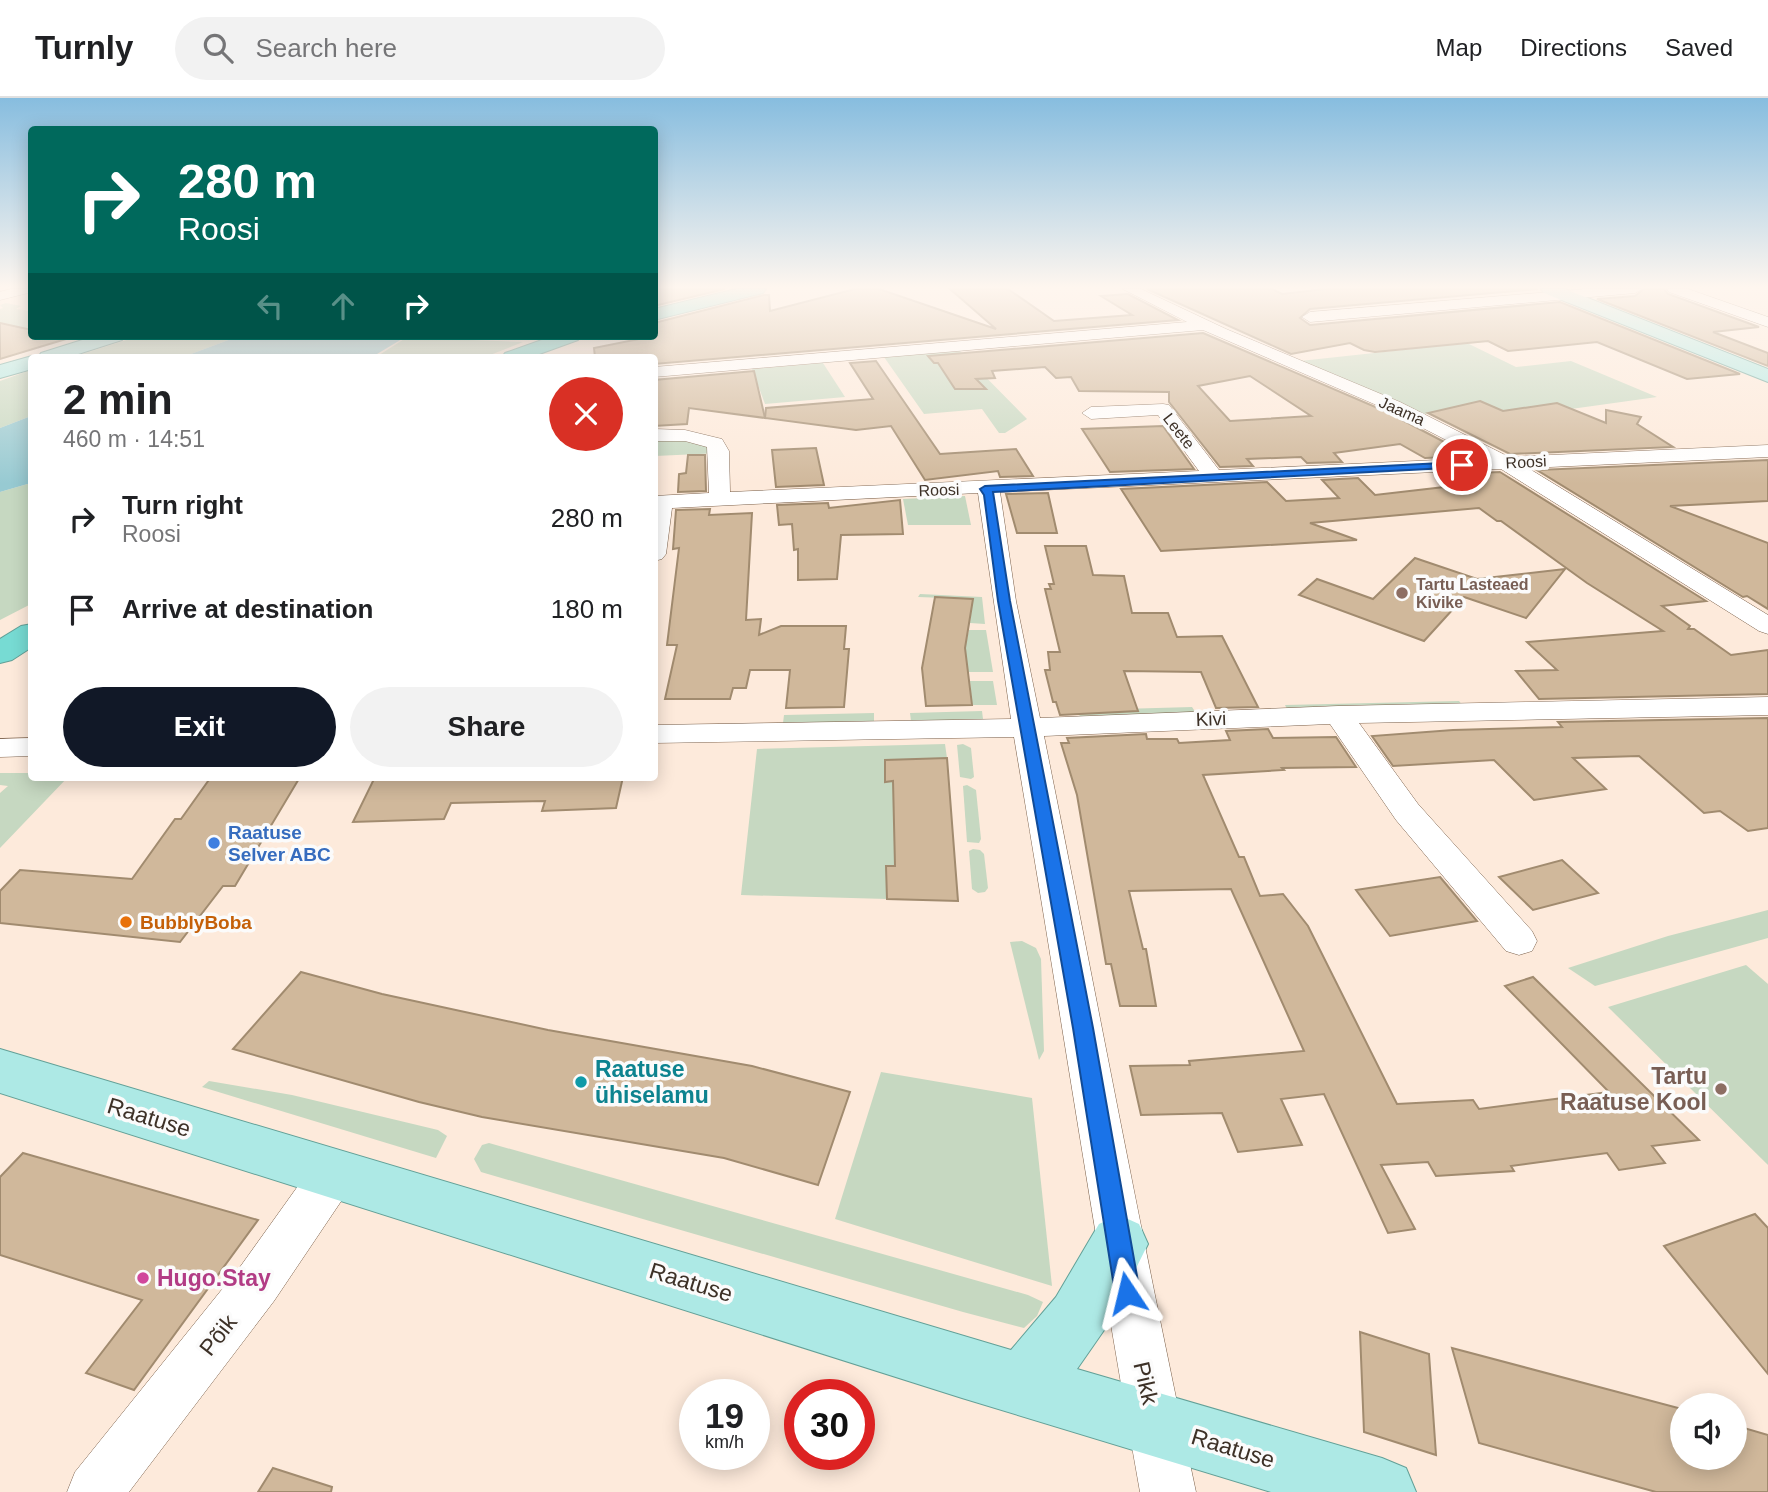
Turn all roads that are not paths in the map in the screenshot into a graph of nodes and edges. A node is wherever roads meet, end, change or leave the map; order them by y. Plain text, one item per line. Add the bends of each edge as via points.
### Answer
1 (864, 354) edge
2 (1272, 354) edge
3 (1713, 354) edge
4 (28, 363) edge
5 (0, 372) edge
6 (658, 372) edge
7 (1768, 376) edge
8 (1091, 414) dead end
9 (658, 435) edge
10 (1768, 451) edge
11 (1506, 463) junction
12 (1213, 476) junction
13 (985, 489) junction
14 (720, 498) junction
15 (658, 502) edge
16 (28, 616) edge
17 (1768, 626) edge
18 (0, 632) edge
19 (28, 636) edge
20 (0, 653) edge
21 (1768, 706) edge
22 (1338, 715) junction
23 (1029, 727) junction
24 (658, 734) edge
25 (28, 747) edge
26 (0, 748) edge
27 (1519, 941) dead end
28 (0, 1072) edge
29 (334, 1173) junction
30 (1119, 1244) junction
31 (1022, 1384) junction
32 (1156, 1424) junction
33 (95, 1492) edge
34 (1168, 1492) edge
35 (1382, 1492) edge

1 - 6 street
2 - 11 street, Jaama via 1394,406
3 - 7 main road
4 - 5 main road
8 - 12 street, Leete via 1163,409
9 - 14 street via 685,435 715,443
10 - 11 street, Roosi
11 - 12 street, Roosi
11 - 17 street, Jaama
12 - 13 street, Roosi
13 - 14 street, Roosi
13 - 23 street, Pikk
14 - 15 street, Roosi
16 - 18 highway
19 - 20 highway
21 - 22 street, Kivi
22 - 23 street, Kivi
22 - 27 street via 1407,812
23 - 24 street, Kivi
23 - 30 street, Pikk
25 - 26 street
28 - 29 main road, Raatuse
29 - 31 main road, Raatuse
29 - 33 street, Põik via 257,1284
30 - 31 main road via 1072,1329
30 - 32 street, Pikk
31 - 32 main road, Raatuse
32 - 34 street, Pikk
32 - 35 main road, Raatuse

